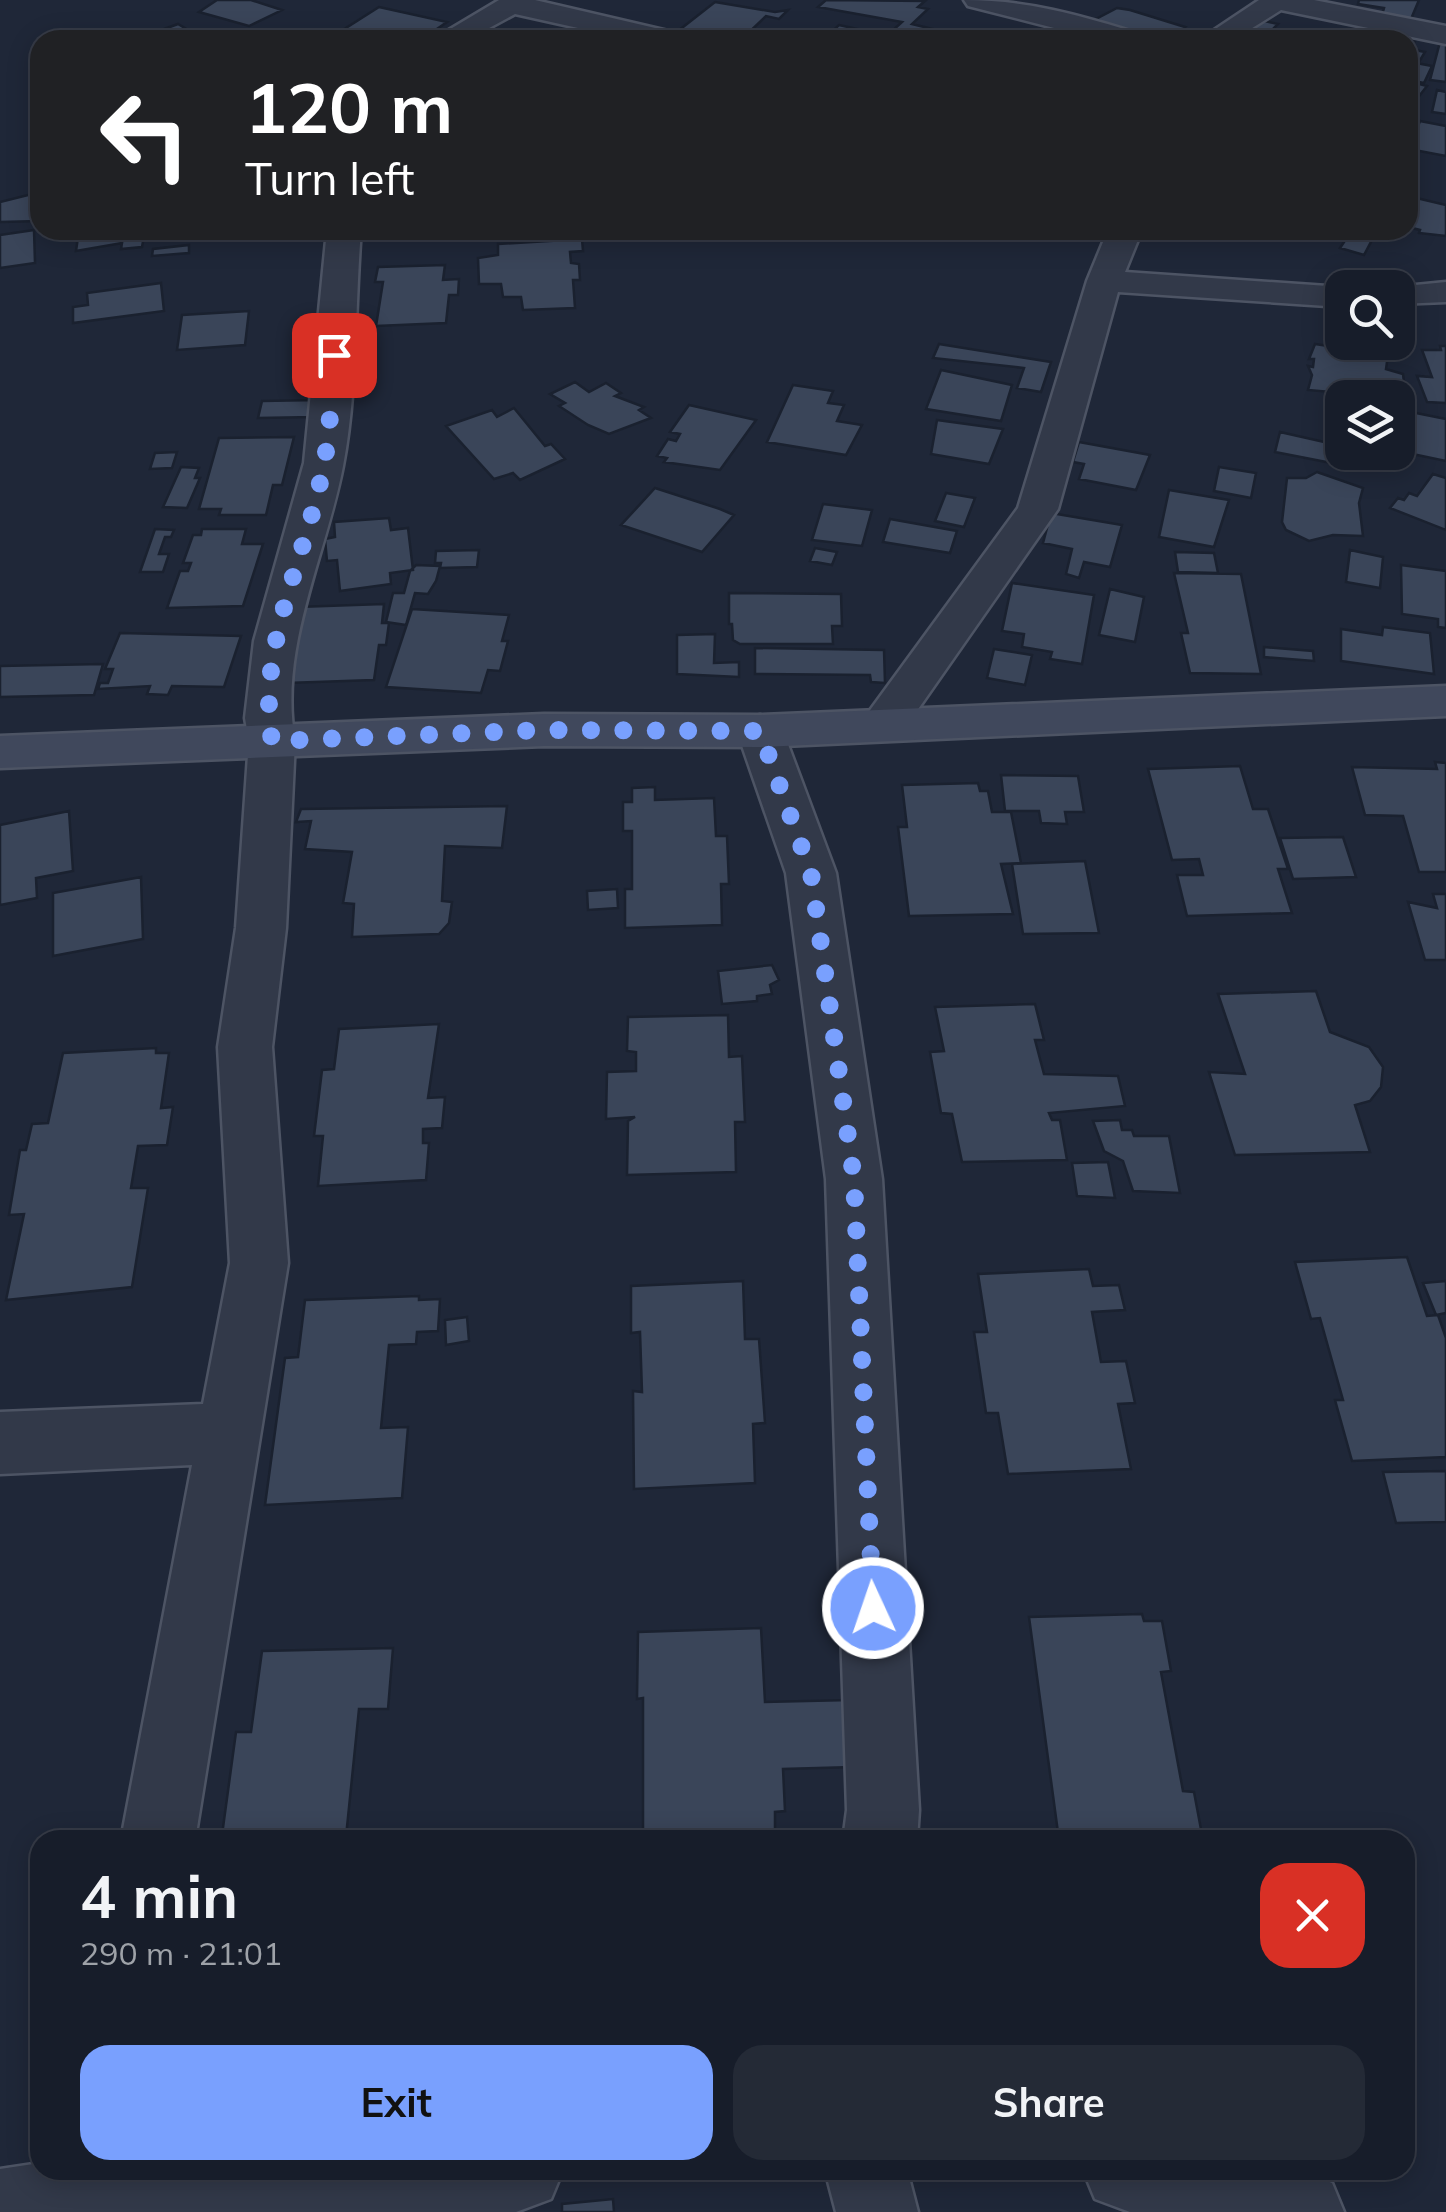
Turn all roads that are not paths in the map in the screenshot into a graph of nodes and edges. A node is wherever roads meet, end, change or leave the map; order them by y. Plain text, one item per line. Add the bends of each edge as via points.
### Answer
1 (978, 0) edge
2 (1277, 1) edge
3 (516, 3) edge
4 (465, 30) edge
5 (628, 30) edge
6 (1098, 30) edge
7 (1230, 30) edge
8 (1446, 35) edge
9 (343, 240) edge
10 (1121, 240) edge
11 (1104, 281) junction
12 (1446, 292) edge
13 (1415, 293) edge
14 (1325, 295) edge
15 (1446, 701) edge
16 (884, 724) junction
17 (760, 731) junction
18 (272, 741) junction
19 (0, 752) edge
20 (230, 1433) junction
21 (0, 1442) edge
22 (160, 1830) edge
23 (881, 1830) edge
24 (470, 2180) edge
25 (869, 2180) edge
26 (1167, 2180) edge
27 (98, 2183) edge
28 (0, 2210) edge
29 (877, 2212) edge
30 (1303, 2212) edge

1 - 6 street
2 - 7 street
2 - 8 street
3 - 4 street
3 - 5 street
9 - 18 street via 324,462 276,641
10 - 11 street
11 - 14 street
11 - 16 street via 1038,509
12 - 13 street
15 - 16 main road
16 - 17 main road
17 - 18 main road via 544,730
17 - 23 street via 811,873 854,1179
18 - 19 main road
18 - 20 street via 245,1047 259,1263
20 - 21 street
20 - 22 street
24 - 27 street
25 - 29 street
26 - 30 street
27 - 28 street

